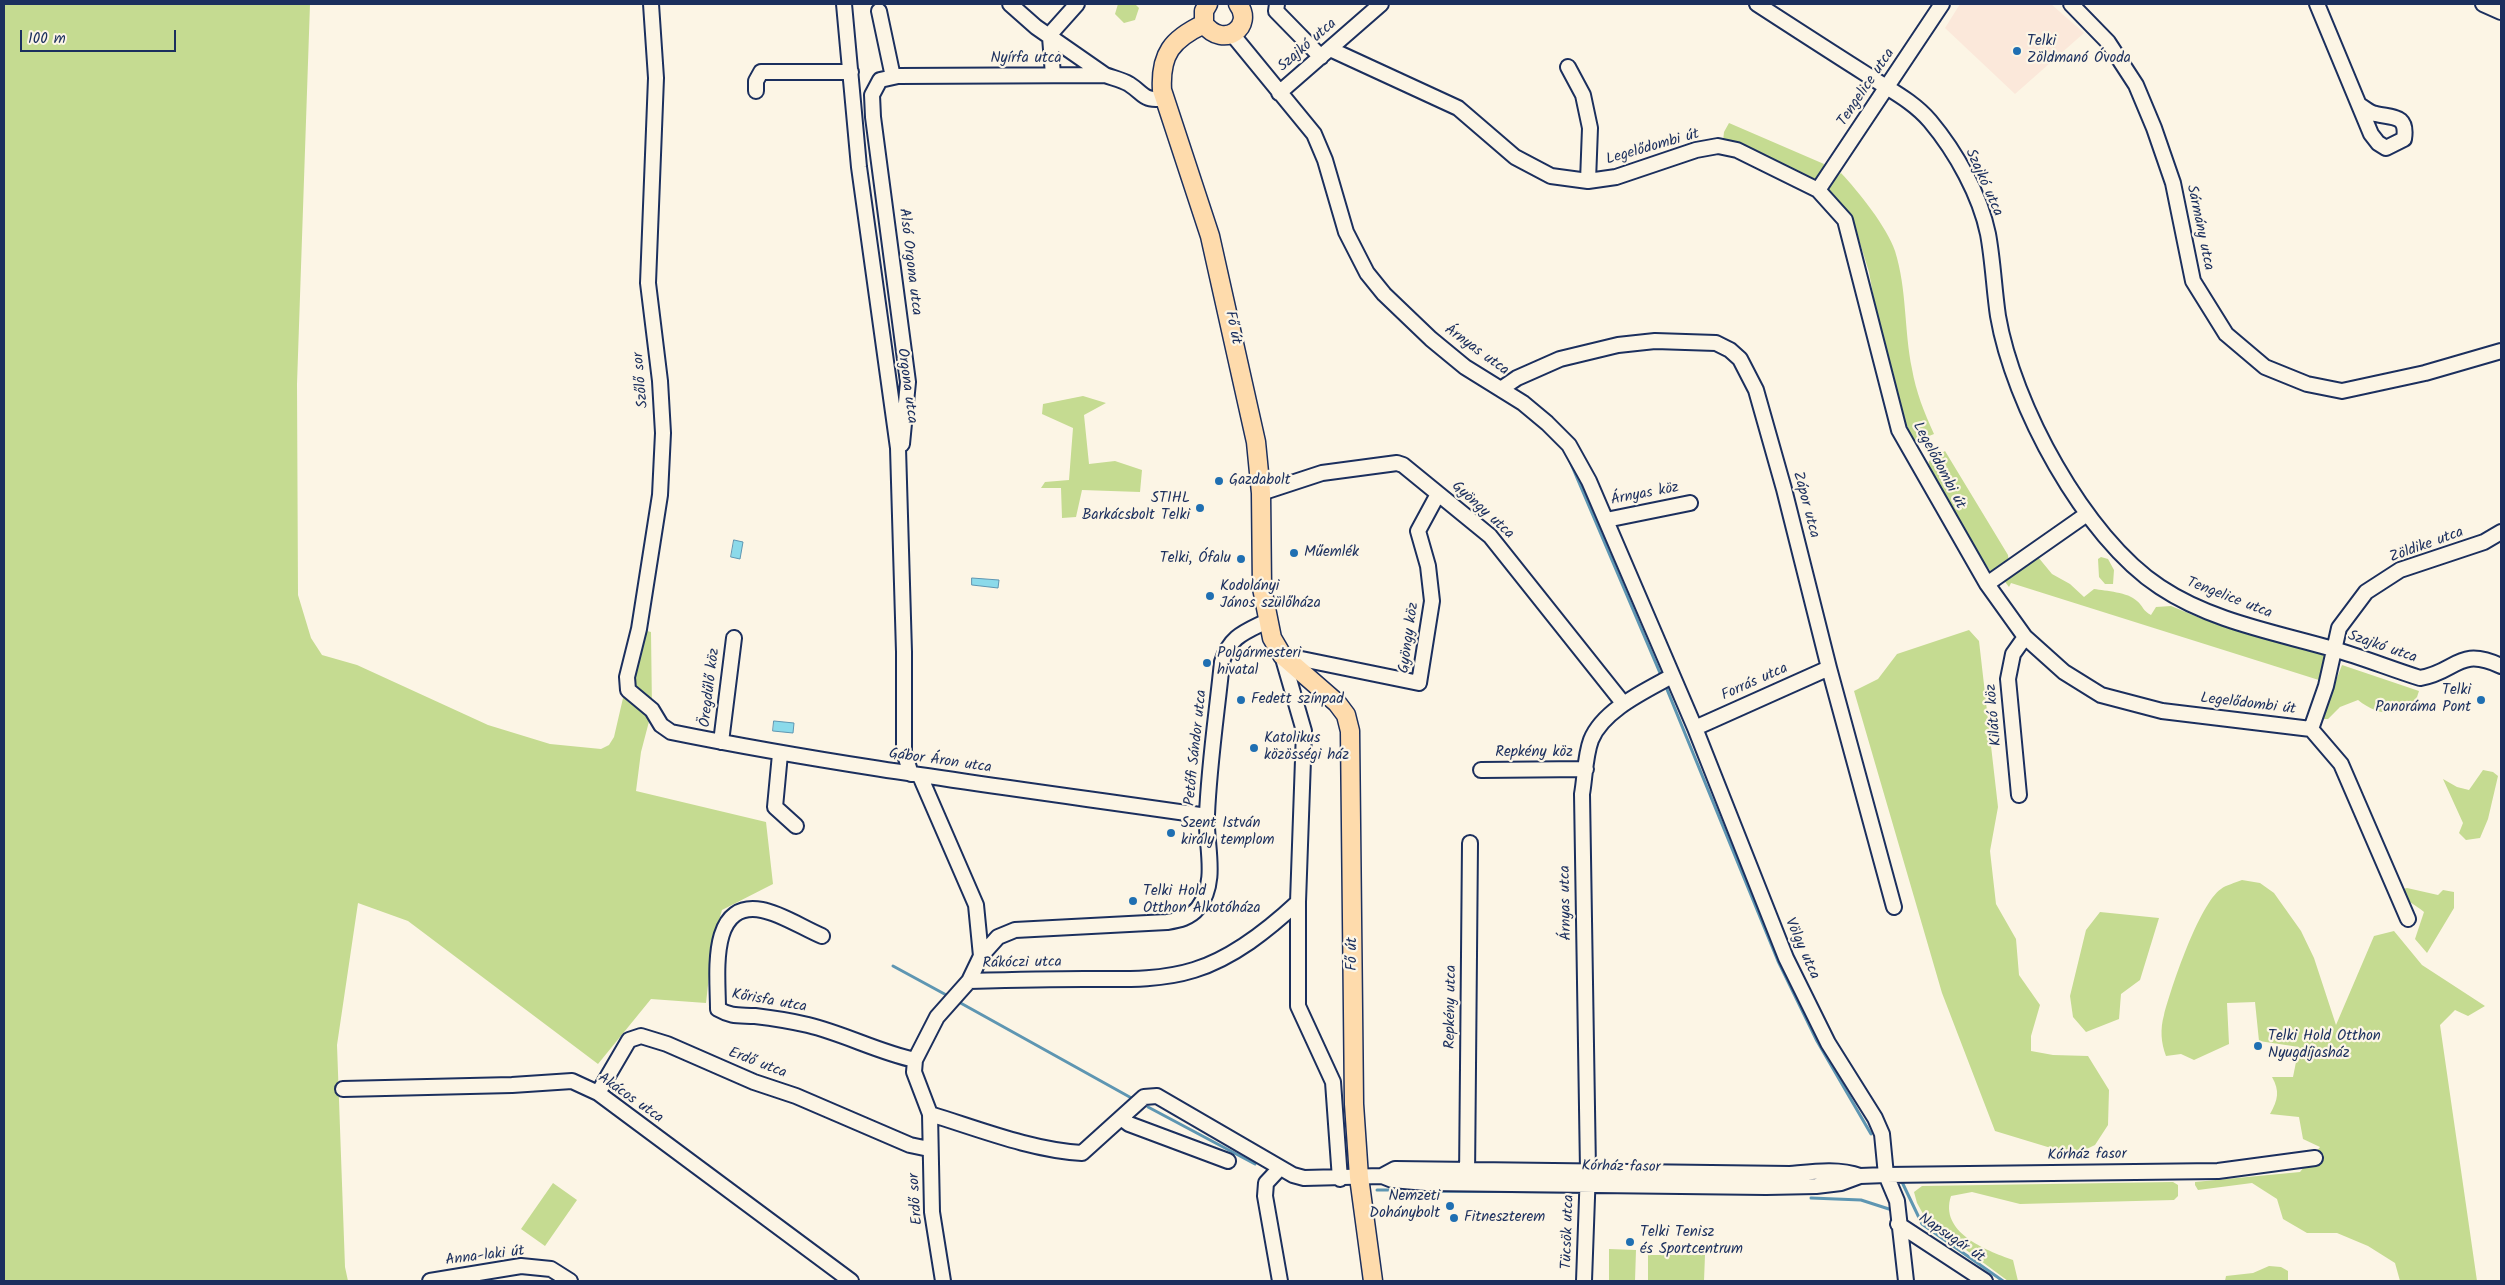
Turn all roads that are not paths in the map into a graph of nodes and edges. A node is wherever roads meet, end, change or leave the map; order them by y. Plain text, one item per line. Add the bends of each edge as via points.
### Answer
1 (651, 4) edge
2 (844, 4) edge
3 (1010, 4) edge
4 (1077, 4) edge
5 (1277, 4) edge
6 (1381, 4) edge
7 (1757, 4) edge
8 (1942, 4) edge
9 (2071, 4) edge
10 (2317, 4) edge
11 (2483, 4) edge
12 (1206, 5) edge
13 (1242, 5) edge
14 (879, 11) dead end
15 (2501, 12) edge
16 (1204, 24) junction
17 (1232, 34) junction
18 (1050, 37) junction
19 (1326, 53) junction
20 (1568, 67) dead end
21 (851, 72) junction
22 (1053, 75) junction
23 (1105, 75) junction
24 (887, 78) junction
25 (1888, 87) junction
26 (756, 91) dead end
27 (1279, 93) junction
28 (1165, 99) junction
29 (2361, 106) dead end
30 (1588, 181) junction
31 (1818, 190) junction
32 (2501, 350) edge
33 (1501, 388) junction
34 (898, 448) junction
35 (1261, 493) junction
36 (1438, 494) junction
37 (1690, 503) dead end
38 (2087, 514) junction
39 (1606, 520) junction
40 (2501, 532) edge
41 (1987, 584) junction
42 (1267, 621) junction
43 (2025, 637) junction
44 (734, 638) dead end
45 (2335, 650) junction
46 (1282, 655) junction
47 (2501, 666) edge
48 (1829, 668) junction
49 (1672, 676) junction
50 (1624, 703) junction
51 (1695, 728) junction
52 (2311, 729) junction
53 (671, 732) joint
54 (721, 742) junction
55 (780, 754) junction
56 (1481, 770) dead end
57 (1586, 770) junction
58 (915, 775) junction
59 (2019, 795) dead end
60 (1206, 816) junction
61 (796, 826) dead end
62 (1470, 843) dead end
63 (1298, 902) junction
64 (1894, 907) dead end
65 (2408, 919) dead end
66 (822, 936) dead end
67 (981, 956) junction
68 (969, 981) junction
69 (915, 1060) junction
70 (343, 1089) dead end
71 (598, 1093) junction
72 (930, 1114) junction
73 (1122, 1118) junction
74 (929, 1149) junction
75 (2315, 1158) dead end
76 (1228, 1161) dead end
77 (1280, 1168) junction
78 (1588, 1170) junction
79 (1886, 1175) junction
80 (1359, 1177) junction
81 (1467, 1177) junction
82 (1340, 1179) junction
83 (1790, 1180) junction
84 (1587, 1184) junction
85 (1898, 1224) junction
86 (430, 1281) edge
87 (570, 1281) edge
88 (851, 1281) edge
89 (942, 1281) edge
90 (1280, 1281) edge
91 (1373, 1281) edge
92 (1584, 1281) edge
93 (1906, 1281) edge
94 (1985, 1281) edge

1 - 53 street, Szőlő sor via 656,78 648,283 663,432 660,494 639,629 627,677 628,690
2 - 21 street, Orgona utca
3 - 18 street
4 - 18 street
5 - 19 street via 1276,12
6 - 19 street, Szajkó utca
7 - 25 street, Szajkó utca
8 - 25 street, Tengelice utca
9 - 32 street, Sármány utca via 2108,42 2136,85 2172,183 2193,281 2226,334 2265,367 2307,384 2342,391 2425,373
10 - 29 street
11 - 15 street
12 - 16 main road
13 - 17 main road via 1242,22
14 - 24 street
16 - 17 main road via 1216,35
16 - 28 main road, Fő út via 1174,43 1166,57 1162,76
17 - 27 street, Árnyas utca
18 - 22 street
18 - 23 street
19 - 27 street, Szajkó utca
19 - 30 street, Legelődombi út via 1458,108 1515,157 1551,176
20 - 30 street via 1583,95 1590,128
21 - 26 street via 761,72 756,81
21 - 34 street, Orgona utca via 859,167
22 - 23 street, Nyírfa utca
22 - 24 street, Nyírfa utca
23 - 28 street, Nyírfa utca via 1129,84 1152,100
24 - 34 street, Alsó Orgona utca via 872,95 908,382 902,444
25 - 31 street, Tengelice utca
25 - 38 street, Szajkó utca via 1930,120 1962,169 1978,202 1987,232 1998,316 2013,375 2036,428
27 - 33 street, Árnyas utca via 1314,134 1346,232 1367,273 1431,339 1465,367
28 - 35 main road, Fő út via 1221,278 1256,442
30 - 31 street, Legelődombi út via 1616,177 1696,150 1718,146 1737,150
31 - 41 street, Legelődombi út via 1846,220 1899,430
33 - 39 street, Árnyas utca via 1535,413 1569,445
33 - 48 street, Zápor utca via 1560,359 1618,345 1688,341 1716,343 1730,350 1740,359 1756,390
34 - 58 street, Orgona utca via 904,752
35 - 36 street, Gyöngy utca via 1322,473 1397,463
35 - 42 main road, Fő út via 1261,580
36 - 46 street, Gyöngy köz via 1418,531 1428,566 1432,601 1419,684
36 - 50 street, Gyöngy utca via 1490,536
37 - 39 street, Árnyas köz
38 - 41 street
38 - 45 street, Tengelice utca via 2125,557 2183,601 2248,626
39 - 49 street, Árnyas utca
40 - 45 street, Zöldike utca via 2484,542 2400,570 2366,592 2339,628
41 - 43 street, Legelődombi út
42 - 46 main road, Fő út
42 - 60 street, Petőfi Sándor utca via 1235,638 1226,649
43 - 52 street, Legelődombi út via 2064,672 2101,695 2162,711
43 - 59 street, Kilátó köz via 2012,654 2008,679
44 - 54 street, Öregdűlő köz
45 - 47 street, Szajkó utca via 2420,678 2433,676 2452,664 2476,657
45 - 52 street, Zöldike utca
46 - 63 street, Fő út via 1304,731
46 - 80 main road, Fő út via 1337,703 1346,715 1350,731 1354,1104
48 - 51 street, Forrás utca
48 - 64 street, Zápor utca
49 - 50 street, Árnyas utca
49 - 51 street, Árnyas utca
50 - 57 street, Árnyas utca via 1591,740
51 - 79 street, Völgy utca via 1786,958 1828,1043 1882,1134
52 - 65 street, Legelődombi út via 2341,764
53 - 54 street, Gábor Áron utca
54 - 55 street, Gábor Áron utca
55 - 58 street, Gábor Áron utca
55 - 61 street via 776,807
56 - 57 street, Repkény köz
57 - 78 street, Árnyas utca via 1582,794
58 - 60 street, Gábor Áron utca
58 - 67 street via 976,905
60 - 67 street, Petőfi Sándor utca via 1210,843 1206,890 1198,908 1184,919 1136,925 1015,930 998,937
62 - 81 street, Repkény utca
63 - 68 street, Rákóczi utca via 1254,939 1219,960 1194,970 1167,976 1119,979
63 - 82 street, Fő út via 1298,1006 1333,1082
66 - 69 street, Kőrisfa utca via 763,910 746,909 730,917 721,930 718,1009 730,1016 754,1016 808,1025 851,1038 886,1054
67 - 68 street, Petőfi Sándor utca
68 - 69 street, Rákóczi utca via 937,1017
69 - 72 street via 914,1072
70 - 71 street, Akácos utca via 572,1081
71 - 74 street, Erdő utca via 629,1040 641,1036 796,1096 910,1145
71 - 88 street, Akácos utca
72 - 73 street via 1026,1142 1082,1153
72 - 74 street, Erdő sor
73 - 76 street via 1129,1124
73 - 77 street via 1144,1097 1157,1096
74 - 89 street, Erdő sor via 932,1212
75 - 79 street, Kórház fasor via 2218,1171
77 - 82 street via 1304,1178
77 - 90 street via 1266,1183 1265,1196
78 - 81 street, Kórház fasor
78 - 83 street, Kórház fasor
78 - 84 street, Árnyas utca
79 - 83 street, Kórház fasor via 1860,1176 1841,1183 1816,1186
79 - 85 street, Völgy utca via 1897,1201
80 - 81 street, Kórház fasor via 1382,1176 1395,1169
80 - 82 street
80 - 91 main road, Fő út
81 - 84 street, Kórház fasor
83 - 84 street, Kórház fasor
84 - 92 street, Tücsök utca
85 - 93 street, Völgy utca
85 - 94 street, Napsugár út
86 - 87 street, Anna-laki út via 522,1266 551,1269

